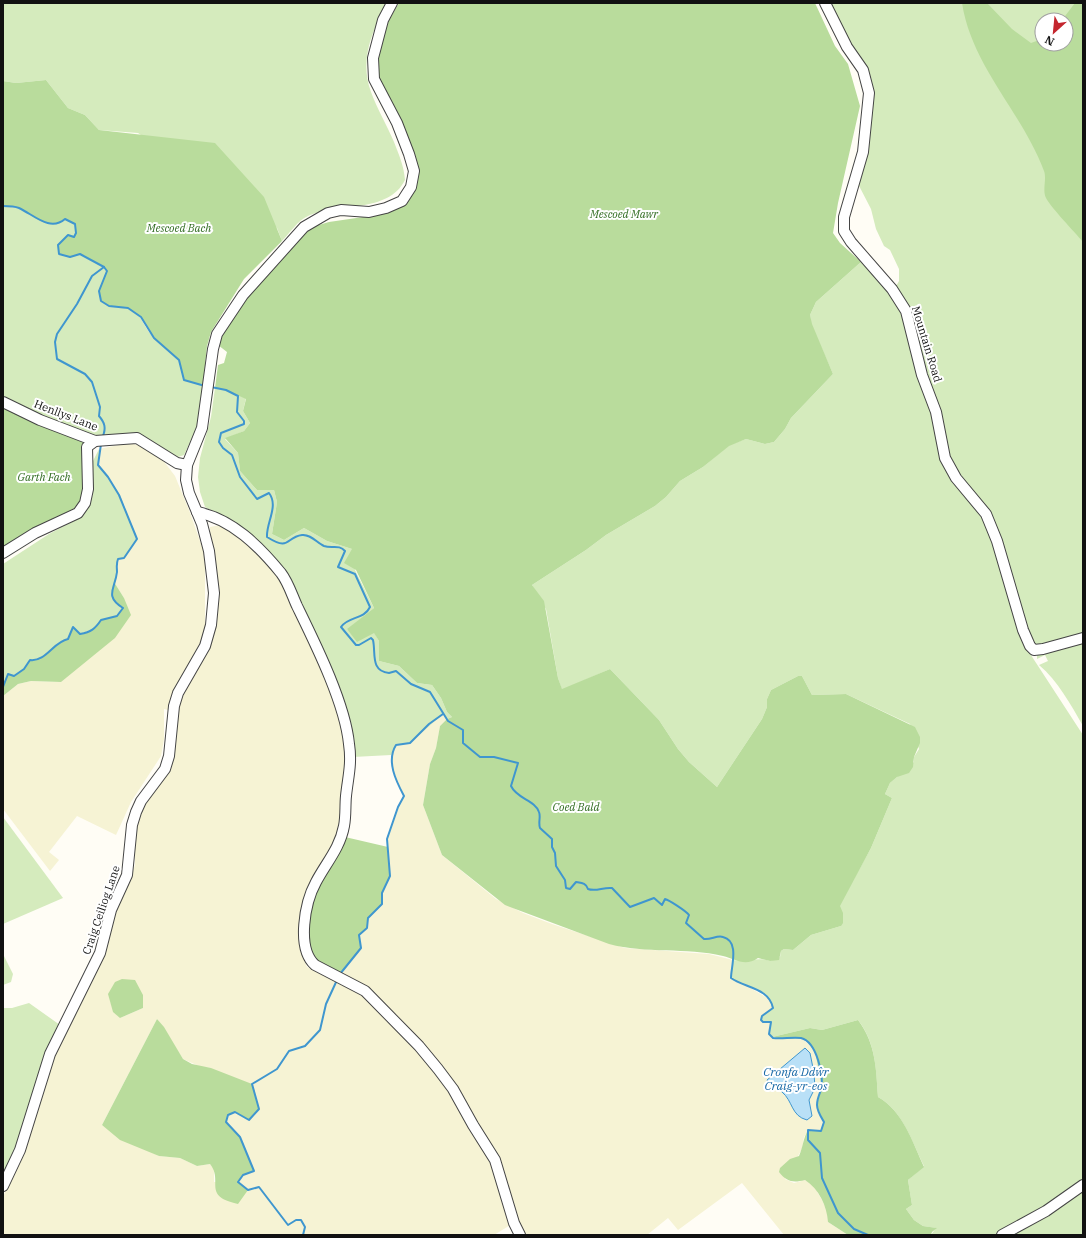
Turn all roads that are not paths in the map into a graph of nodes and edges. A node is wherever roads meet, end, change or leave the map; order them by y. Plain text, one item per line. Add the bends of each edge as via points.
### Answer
1 (392, 3) edge
2 (825, 3) edge
3 (3, 402) edge
4 (95, 441) junction
5 (187, 465) junction
6 (197, 512) junction
7 (3, 552) edge
8 (1083, 638) edge
9 (1083, 1185) edge
10 (3, 1186) edge
11 (520, 1235) edge
12 (1002, 1235) edge

1 - 5 street via 384,20 373,58 374,79 397,123 409,154 414,171 411,187 402,201 386,208 369,212 328,212 304,227 243,295 217,334 202,428
2 - 8 street, Mountain Road via 847,47 863,70 869,93 863,152 844,217 844,230 850,242 892,289 906,311 922,375 936,412 945,458 956,478 986,514 1030,646 1034,650 1043,649
3 - 4 street, Henllys Lane via 40,420
4 - 5 street, Henllys Lane via 137,438 177,462
4 - 7 street via 87,447 88,489 85,503 78,513 35,533
5 - 6 street, Craig Ceiliog Lane via 186,480
6 - 10 street, Craig Ceiliog Lane via 209,551 214,593 208,639 178,693 174,706 169,756 165,769 141,801 136,812 131,832 127,875 111,910 100,953 50,1054 20,1150
6 - 11 street via 210,515 236,529 282,574 320,656 349,744 351,772 346,795 345,824 337,848 311,893 303,940 305,952 315,965 349,981 365,992 419,1046 452,1089 495,1160
9 - 12 street via 1046,1211

